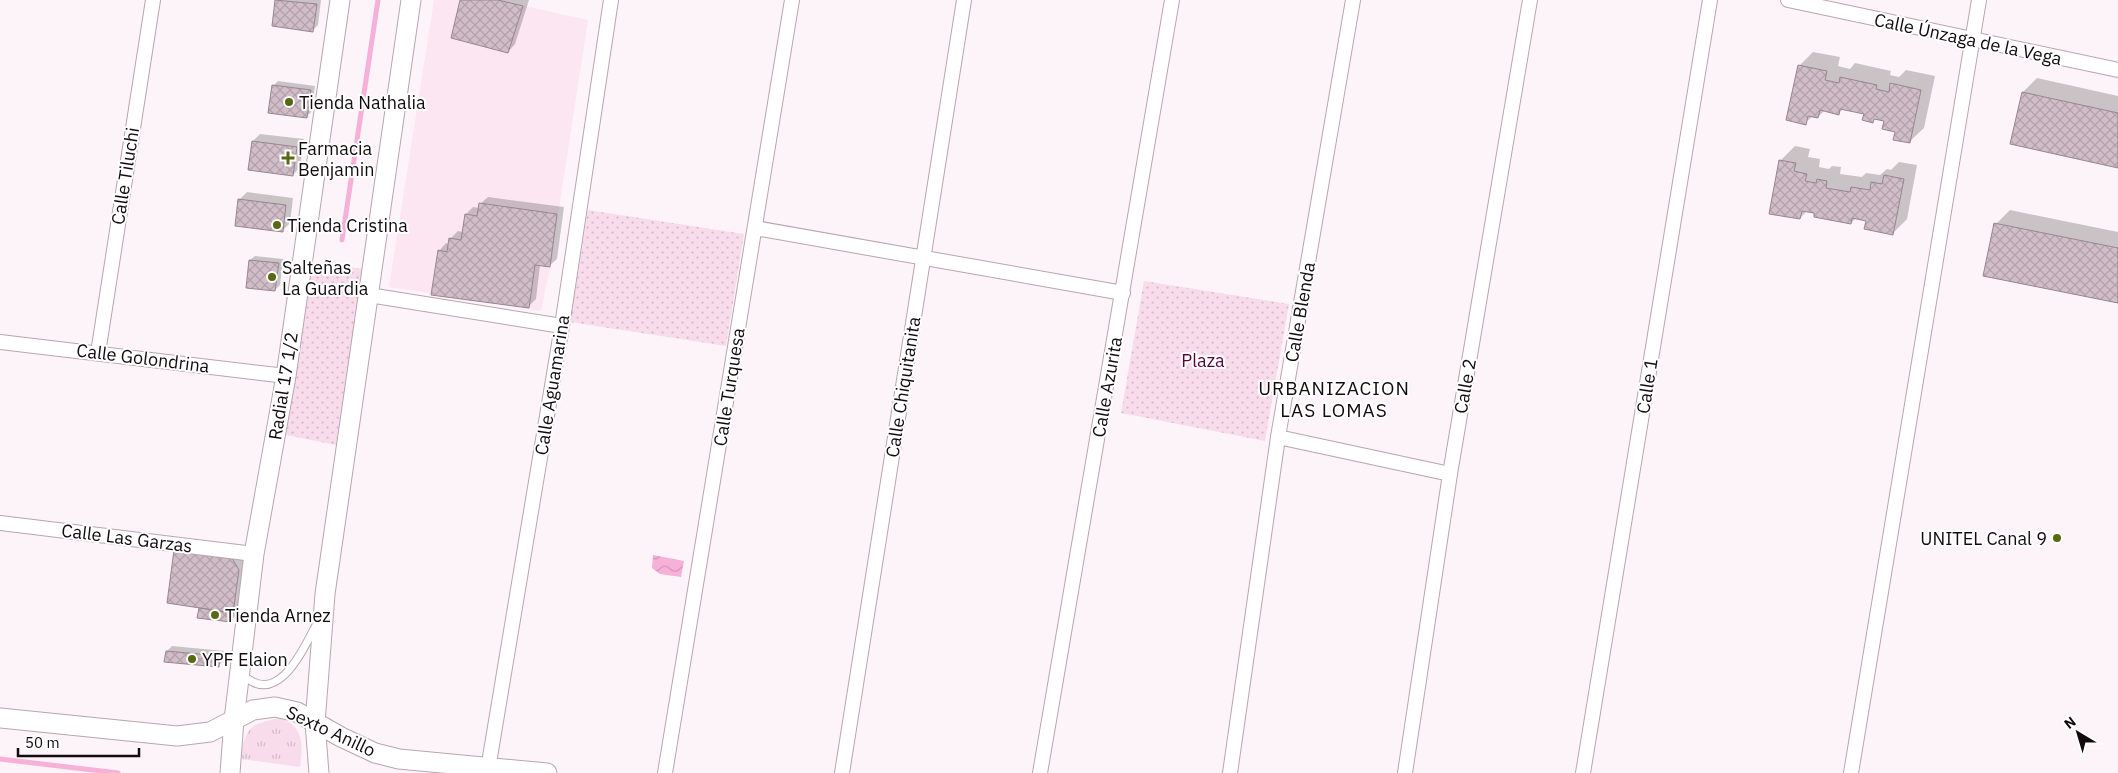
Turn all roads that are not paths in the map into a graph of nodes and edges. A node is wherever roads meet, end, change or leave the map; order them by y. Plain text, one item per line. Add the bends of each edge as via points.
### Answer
1 (153, 0) edge
2 (340, 0) edge
3 (411, 0) edge
4 (611, 0) edge
5 (792, 0) edge
6 (964, 0) edge
7 (1172, 0) edge
8 (1353, 0) edge
9 (1530, 0) edge
10 (1710, 0) edge
11 (1788, 0) edge
12 (1979, 0) edge
13 (1973, 40) junction
14 (2118, 70) edge
15 (755, 228) junction
16 (924, 257) junction
17 (1123, 293) junction
18 (369, 295) junction
19 (562, 326) junction
20 (0, 342) edge
21 (98, 353) junction
22 (286, 376) junction
23 (1278, 437) junction
24 (1450, 474) junction
25 (0, 523) edge
26 (254, 554) junction
27 (323, 611) junction
28 (240, 672) junction
29 (0, 718) edge
30 (234, 720) junction
31 (315, 723) junction
32 (231, 765) edge
33 (319, 768) edge
34 (488, 769) junction
35 (548, 773) edge
36 (665, 773) edge
37 (842, 773) edge
38 (1040, 773) edge
39 (1230, 773) edge
40 (1405, 773) edge
41 (1583, 773) edge
42 (1851, 773) edge

1 - 21 street, Calle Tiluchi
2 - 22 main road, Radial 17 1/2
3 - 18 main road
4 - 19 street, Calle Aguamarina
5 - 15 street, Calle Turquesa
6 - 16 street, Calle Chiquitanita
7 - 17 street, Calle Azurita
8 - 23 street, Calle Blenda
9 - 24 street, Calle 2
10 - 41 street, Calle 1
11 - 13 street, Calle Únzaga de la Vega
12 - 13 street
13 - 14 street, Calle Únzaga de la Vega
13 - 42 street
15 - 16 street
15 - 36 street, Calle Turquesa
16 - 17 street
16 - 37 street, Calle Chiquitanita
17 - 38 street, Calle Azurita
18 - 19 street
18 - 27 main road
19 - 34 street, Calle Aguamarina
20 - 21 street, Calle Golondrina
21 - 22 street, Calle Golondrina
22 - 26 main road, Radial 17 1/2
23 - 24 street
23 - 39 street, Calle Blenda
24 - 40 street, Calle 2
25 - 26 street, Calle Las Garzas
26 - 28 main road, Radial 17 1/2
27 - 28 lane via 304,649 279,680 266,686 252,684
27 - 31 main road
28 - 30 main road, Radial 17 1/2
29 - 30 main road, Sexto Anillo via 177,736 210,732
30 - 31 main road, Sexto Anillo via 253,710 275,707 297,712
30 - 32 main road, Radial 17 1/2
31 - 33 main road
31 - 34 main road, Sexto Anillo via 375,754
34 - 35 main road, Sexto Anillo

